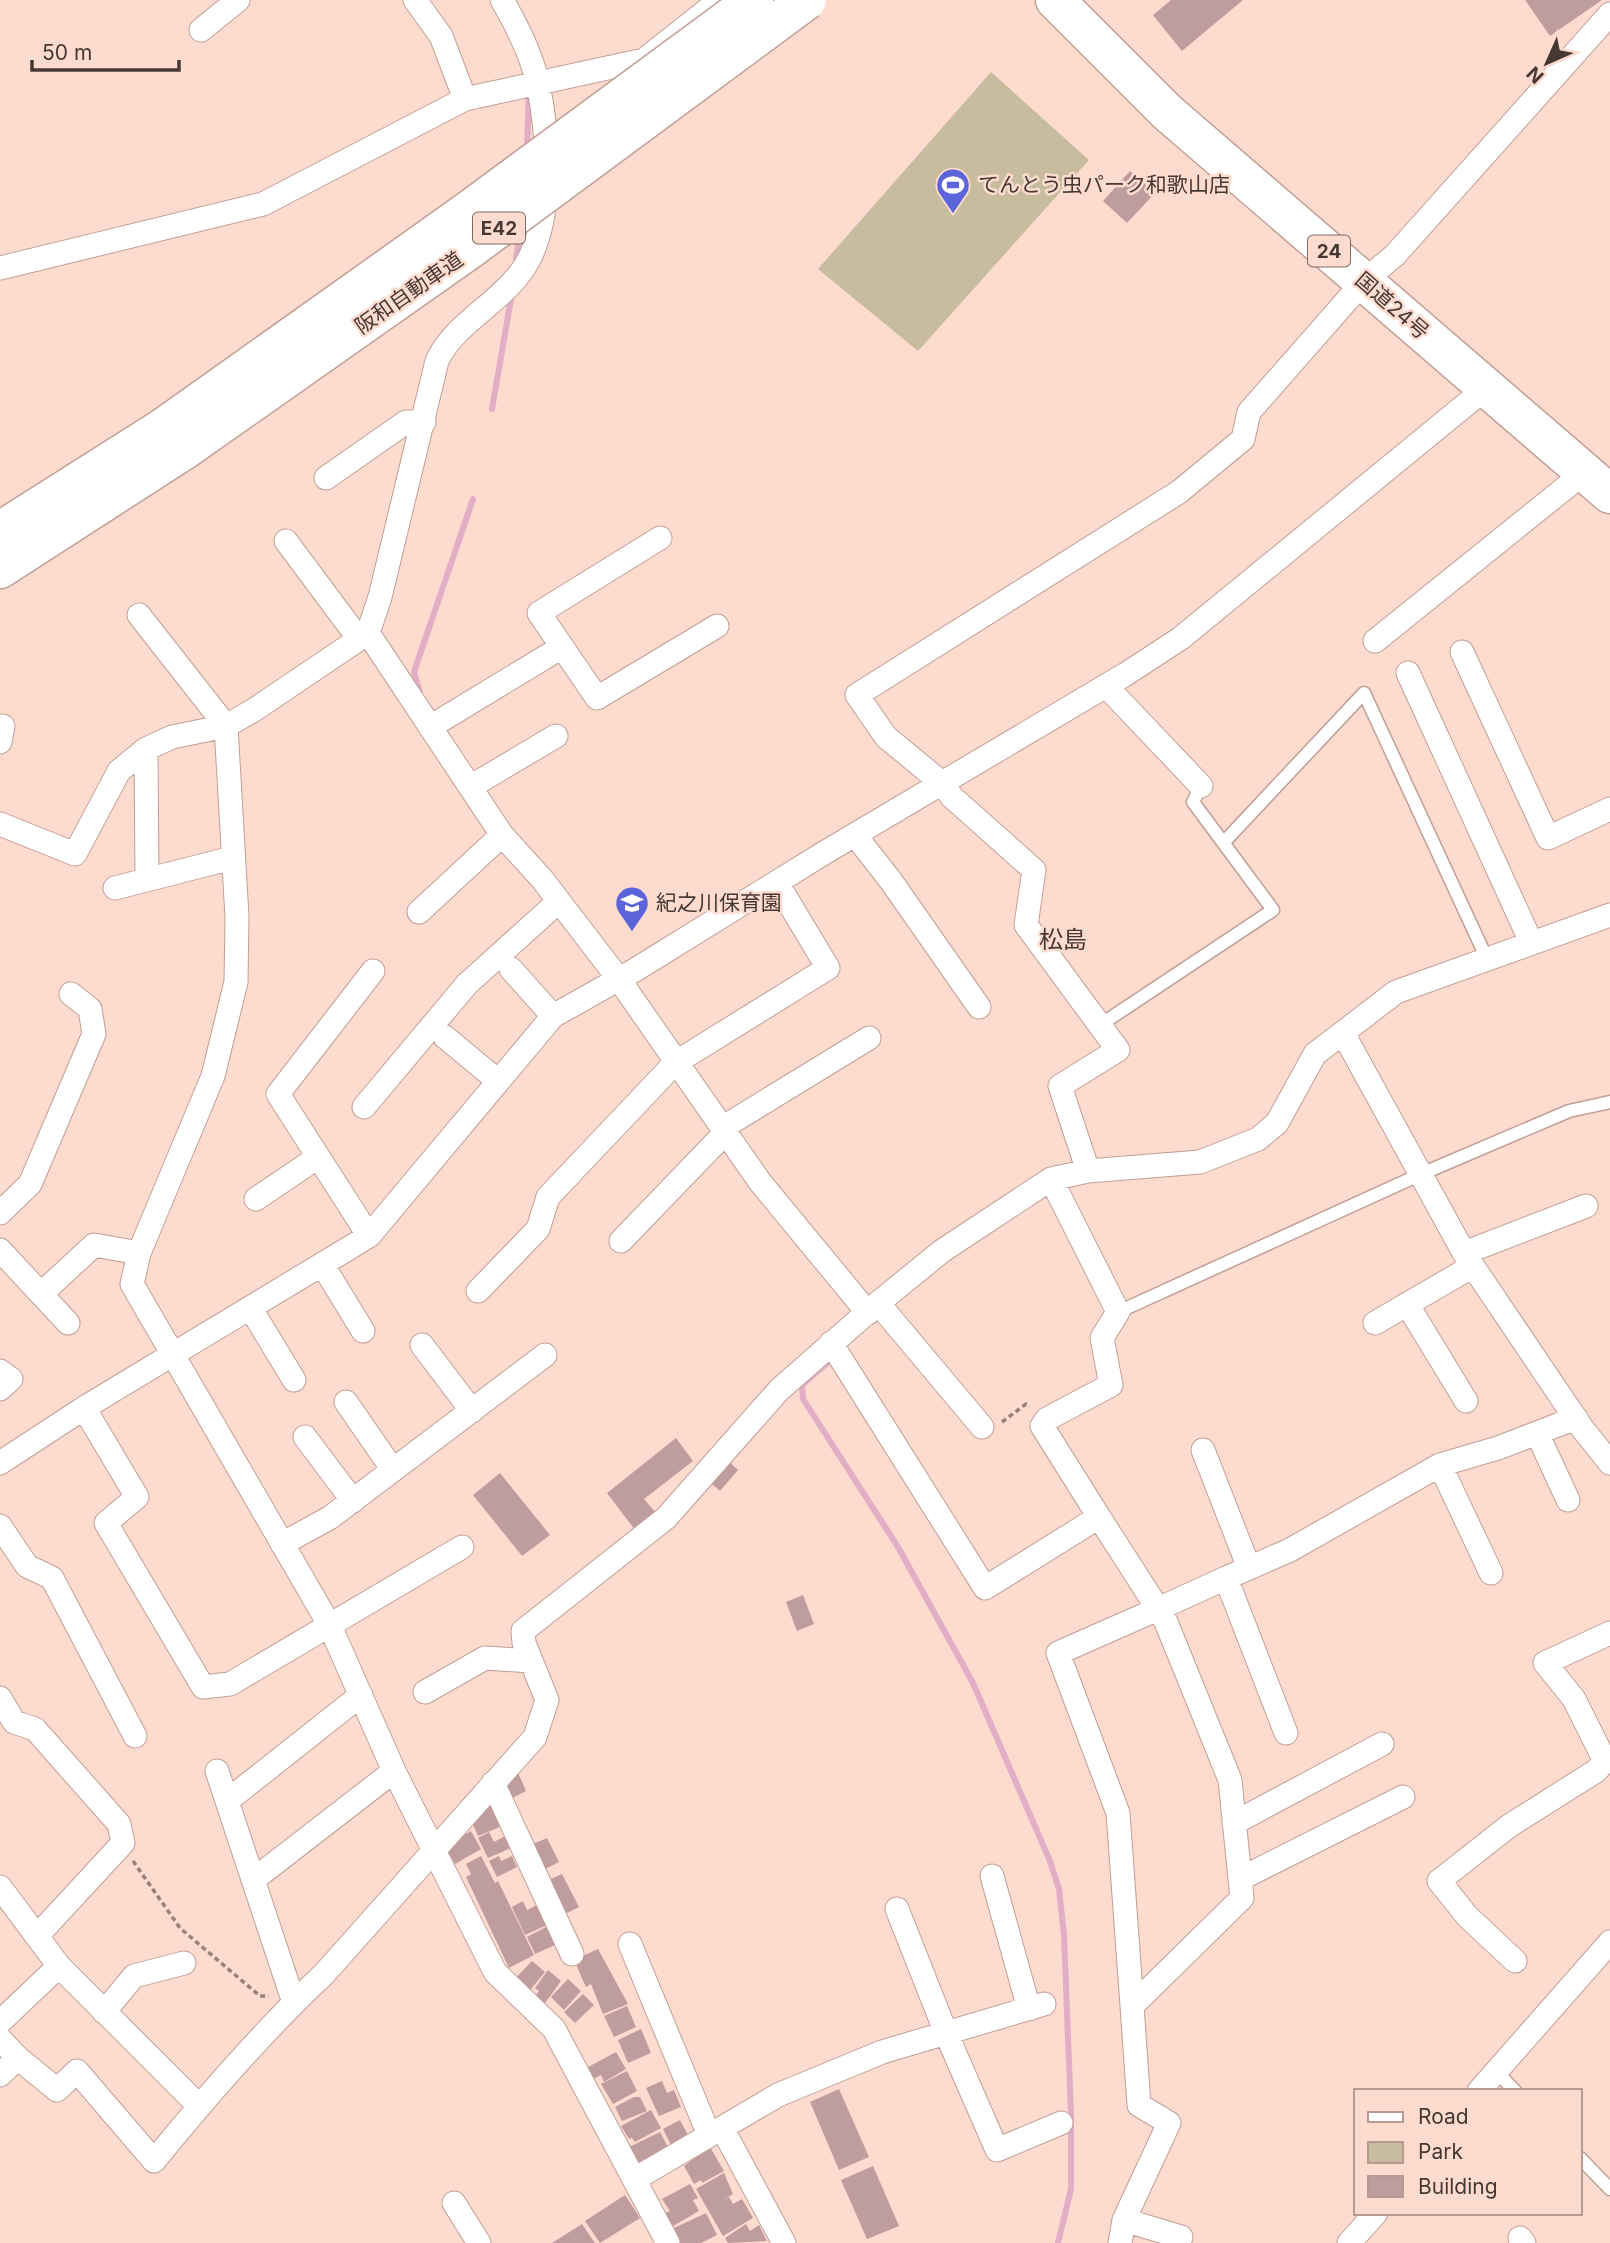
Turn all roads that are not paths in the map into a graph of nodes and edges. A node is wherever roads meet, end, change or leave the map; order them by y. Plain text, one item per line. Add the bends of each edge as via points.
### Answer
1 (238, 0) edge
2 (415, 0) edge
3 (502, 0) edge
4 (720, 0) edge
5 (754, 0) edge
6 (807, 0) edge
7 (1055, 0) edge
8 (1610, 14) edge
9 (201, 30) dead end
10 (530, 83) junction
11 (465, 99) junction
12 (0, 268) edge
13 (1364, 281) junction
14 (1486, 388) junction
15 (424, 422) junction
16 (175, 438) junction
17 (326, 478) dead end
18 (1598, 483) edge
19 (0, 531) edge
20 (660, 538) dead end
21 (286, 541) dead end
22 (0, 569) edge
23 (138, 615) dead end
24 (717, 626) dead end
25 (363, 636) junction
26 (1375, 640) dead end
27 (562, 647) junction
28 (1462, 652) dead end
29 (1408, 673) dead end
30 (1107, 686) junction
31 (435, 724) junction
32 (226, 726) junction
33 (556, 736) dead end
34 (146, 749) junction
35 (942, 783) junction
36 (475, 784) junction
37 (1201, 786) joint
38 (1610, 809) edge
39 (0, 824) edge
40 (502, 835) junction
41 (855, 835) junction
42 (1224, 841) junction
43 (232, 858) junction
44 (147, 879) junction
45 (777, 883) junction
46 (115, 888) dead end
47 (559, 901) junction
48 (419, 912) dead end
49 (1610, 915) edge
50 (1531, 942) junction
51 (1487, 959) junction
52 (511, 969) dead end
53 (373, 971) dead end
54 (618, 978) junction
55 (71, 994) dead end
56 (979, 1007) dead end
57 (553, 1016) junction
58 (1100, 1025) junction
59 (1344, 1035) junction
60 (445, 1037) dead end
61 (869, 1038) dead end
62 (682, 1059) junction
63 (498, 1081) junction
64 (1610, 1101) edge
65 (364, 1107) dead end
66 (727, 1127) junction
67 (318, 1157) junction
68 (1088, 1171) junction
69 (1419, 1175) junction
70 (1051, 1179) junction
71 (256, 1199) dead end
72 (1586, 1206) dead end
73 (0, 1213) edge
74 (369, 1236) junction
75 (621, 1241) dead end
76 (0, 1250) edge
77 (139, 1253) junction
78 (1469, 1259) junction
79 (322, 1264) junction
80 (478, 1291) dead end
81 (42, 1293) junction
82 (1407, 1304) junction
83 (873, 1308) junction
84 (251, 1309) junction
85 (1118, 1312) junction
86 (68, 1323) dead end
87 (1375, 1323) dead end
88 (363, 1331) dead end
89 (422, 1345) dead end
90 (836, 1350) junction
91 (545, 1355) dead end
92 (173, 1356) junction
93 (0, 1371) edge
94 (294, 1380) dead end
95 (0, 1389) edge
96 (1466, 1401) dead end
97 (346, 1402) dead end
98 (84, 1408) junction
99 (472, 1411) junction
100 (1576, 1418) junction
101 (982, 1427) road end
102 (1537, 1433) junction
103 (305, 1437) dead end
104 (1203, 1450) dead end
105 (1610, 1463) edge
106 (0, 1464) edge
107 (1440, 1465) junction
108 (393, 1470) junction
109 (1568, 1500) dead end
110 (353, 1501) junction
111 (1099, 1517) junction
112 (0, 1526) edge
113 (282, 1544) junction
114 (462, 1547) dead end
115 (1248, 1568) junction
116 (1491, 1573) dead end
117 (1226, 1578) junction
118 (1158, 1609) junction
119 (330, 1626) junction
120 (1610, 1633) edge
121 (531, 1661) junction
122 (425, 1692) dead end
123 (361, 1695) junction
124 (0, 1698) edge
125 (1286, 1733) dead end
126 (135, 1736) dead end
127 (1382, 1744) dead end
128 (217, 1771) dead end
129 (394, 1771) junction
130 (493, 1783) junction
131 (1403, 1797) dead end
132 (227, 1801) junction
133 (1234, 1823) junction
134 (433, 1849) junction
135 (992, 1876) dead end
136 (1240, 1879) junction
137 (253, 1880) junction
138 (3, 1900) edge
139 (897, 1909) dead end
140 (37, 1936) junction
141 (1610, 1942) edge
142 (630, 1944) dead end
143 (572, 1954) dead end
144 (1515, 1961) dead end
145 (184, 1963) dead end
146 (59, 1966) junction
147 (291, 1994) road end
148 (1132, 2006) junction
149 (104, 2012) junction
150 (0, 2022) edge
151 (946, 2033) junction
152 (0, 2039) edge
153 (18, 2058) junction
154 (1495, 2070) junction
155 (0, 2075) edge
156 (1481, 2089) edge
157 (1513, 2089) edge
158 (199, 2106) junction
159 (1061, 2123) dead end
160 (716, 2131) junction
161 (1582, 2160) edge
162 (635, 2179) junction
163 (1610, 2189) edge
164 (454, 2203) dead end
165 (1374, 2215) edge
166 (1124, 2220) junction
167 (1181, 2237) dead end
168 (660, 2240) edge
169 (479, 2243) edge
170 (784, 2243) edge
171 (1120, 2243) edge
172 (1349, 2243) edge

1 - 9 street
2 - 11 street via 441,36
3 - 10 street
4 - 10 street via 643,60
5 - 16 highway, 阪和自動車道 / E42, bridge via 465,213
6 - 16 highway, 阪和自動車道 / E42, bridge via 469,250
7 - 13 highway, 国道24号 / 24 via 1167,112
8 - 13 street via 1395,255
10 - 11 street
10 - 15 street via 545,142 541,230 523,270 504,293 444,346
11 - 12 street via 263,204
13 - 14 highway, 国道24号 / 24
13 - 35 street via 1249,412 1243,439 1179,492 857,695 886,737
14 - 18 highway, 国道24号 / 24
14 - 30 street via 1181,638
15 - 17 street via 406,422
15 - 25 street via 380,597
16 - 19 highway, 阪和自動車道 / E42
16 - 22 highway, 阪和自動車道 / E42
18 - 26 street
20 - 27 street via 539,613
21 - 25 street
23 - 32 street
24 - 27 street via 597,698
25 - 31 street
25 - 32 street
27 - 31 street
28 - 38 street via 1548,838
29 - 50 street
30 - 35 street
30 - 37 street
31 - 36 street
32 - 34 street via 172,737
32 - 43 street
33 - 36 street
34 - 39 street via 119,771 75,854
34 - 44 street
35 - 41 street
35 - 58 street via 1034,870 1026,925
36 - 40 street
37 - 42 lane via 1193,802
40 - 47 street
40 - 48 street
41 - 45 street
41 - 56 street
42 - 51 lane via 1364,693
42 - 58 lane via 1273,910
43 - 44 street
43 - 77 street via 236,982 213,1076
44 - 46 street
45 - 54 street
45 - 62 street via 828,968
47 - 54 street
47 - 65 street via 467,984
49 - 50 street
50 - 51 street
51 - 59 street via 1396,992
52 - 57 street
53 - 67 street via 278,1094
54 - 57 street
54 - 62 street
55 - 73 street via 90,1009 94,1034 30,1184
57 - 63 street
58 - 68 street via 1118,1050 1060,1086
59 - 68 street via 1315,1054 1277,1124 1258,1139 1200,1162
59 - 69 street
60 - 63 street
61 - 66 street
62 - 66 street
62 - 80 street via 548,1197 538,1228
63 - 74 street
64 - 69 lane via 1569,1111
66 - 75 street
66 - 83 street via 760,1182
67 - 71 street
67 - 74 street
68 - 70 street
69 - 78 street
69 - 85 lane
70 - 83 street via 942,1251
70 - 85 street
72 - 78 street
74 - 79 street
76 - 81 street
77 - 81 street via 94,1245
77 - 92 street via 132,1284
78 - 82 street
78 - 100 street
79 - 84 street
79 - 88 street
81 - 86 street
82 - 87 street
82 - 96 street
83 - 90 street
83 - 101 street
84 - 92 street
84 - 94 street
85 - 111 street via 1101,1338 1111,1385 1042,1426
89 - 99 street
90 - 111 street via 985,1588
90 - 121 street via 738,1434 666,1518 523,1631
91 - 99 street
92 - 98 street
92 - 113 street
93 - 95 street via 11,1379
97 - 108 street
98 - 106 street
98 - 119 street via 137,1497 106,1523 203,1687 230,1684
99 - 108 street
100 - 102 street
100 - 105 street
102 - 107 street
102 - 109 street
103 - 110 street
104 - 115 street
107 - 115 street via 1290,1550
107 - 116 street
108 - 110 street
110 - 113 street
111 - 118 street
112 - 126 street via 27,1566 52,1578
113 - 119 street
114 - 119 street
115 - 117 street
117 - 118 street
117 - 125 street
118 - 133 street via 1230,1780
118 - 148 street via 1058,1653 1118,1814
119 - 123 street
120 - 144 street via 1545,1663 1574,1699 1605,1760 1596,1771 1509,1826 1439,1881 1467,1916
121 - 122 street via 485,1658
121 - 130 street via 547,1700 542,1723
123 - 129 street
123 - 132 street
124 - 140 street via 14,1722 35,1729 119,1824 123,1843
127 - 133 street
128 - 132 street
129 - 134 street
129 - 137 street
130 - 134 street
130 - 143 street
131 - 136 street
132 - 137 street
133 - 136 street
134 - 158 street via 324,1974
134 - 162 street via 495,1972 554,2029
135 - 151 street via 1037,2007
136 - 148 street via 1242,1898
137 - 147 street
138 - 140 street
139 - 151 street
140 - 146 street
141 - 154 street
142 - 160 street
145 - 149 street via 134,1976
146 - 149 street
146 - 150 street
148 - 166 street via 1139,2105 1169,2123
149 - 158 street
151 - 159 street via 997,2150
151 - 160 street via 882,2052 789,2091
152 - 153 street
153 - 155 street
153 - 158 street via 57,2090 77,2071 154,2161
154 - 156 street
154 - 157 lane
160 - 162 street
160 - 170 street
161 - 163 lane
162 - 168 street
164 - 169 street
165 - 172 street
166 - 167 street
166 - 171 street

